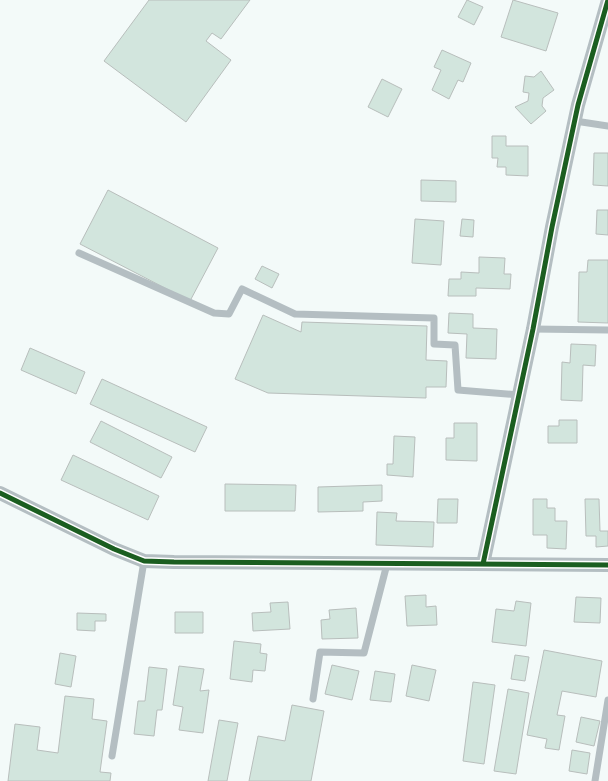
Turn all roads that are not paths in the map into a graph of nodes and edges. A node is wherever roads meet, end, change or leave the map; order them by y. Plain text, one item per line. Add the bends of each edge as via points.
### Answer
1 (606, 2) edge
2 (574, 121) junction
3 (608, 126) edge
4 (79, 253) dead end
5 (533, 330) junction
6 (608, 330) edge
7 (519, 395) junction
8 (0, 493) edge
9 (144, 561) junction
10 (386, 564) junction
11 (483, 564) junction
12 (608, 565) edge
13 (313, 699) dead end
14 (608, 700) edge
15 (112, 756) dead end
16 (596, 781) edge

1 - 2 street
2 - 3 lane
2 - 5 street
4 - 7 lane via 214,313 228,314 242,289 295,314 434,318 434,344 455,344 458,390
5 - 6 lane
5 - 7 street
7 - 11 street
8 - 9 street
9 - 10 street
9 - 15 lane
10 - 11 street
10 - 13 lane via 364,653 320,652
11 - 12 street
14 - 16 lane

